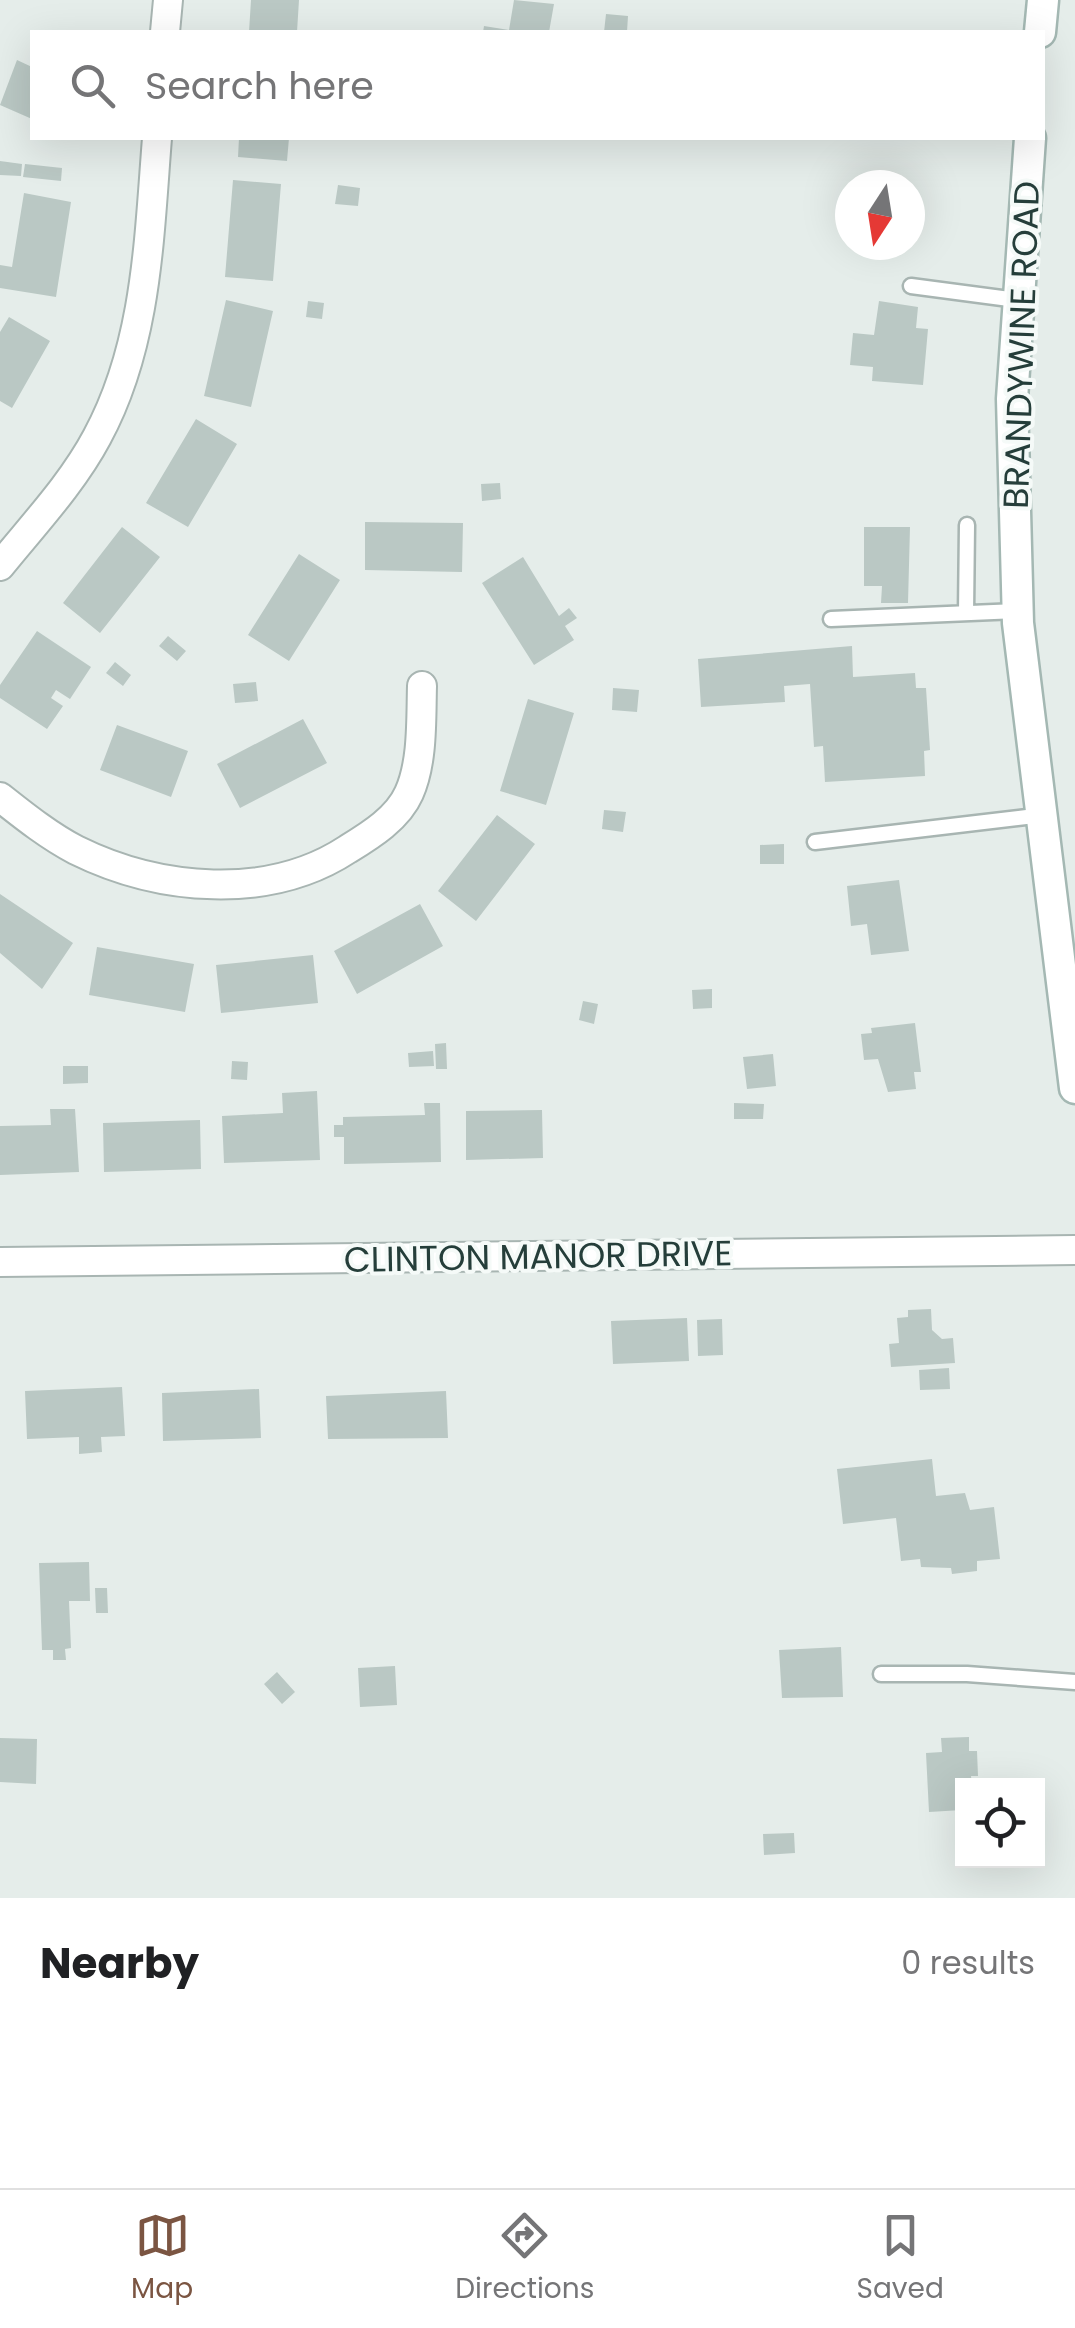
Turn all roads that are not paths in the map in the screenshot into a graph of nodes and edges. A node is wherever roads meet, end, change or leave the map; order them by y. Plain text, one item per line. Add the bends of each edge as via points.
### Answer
1 (168, 0) edge
2 (1043, 0) edge
3 (165, 30) edge
4 (1040, 30) edge
5 (157, 140) edge
6 (1030, 140) edge
7 (911, 286) dead end
8 (1017, 300) junction
9 (967, 525) dead end
10 (0, 566) edge
11 (1018, 611) junction
12 (966, 613) junction
13 (831, 619) dead end
14 (422, 686) dead end
15 (0, 798) edge
16 (1044, 814) junction
17 (815, 842) dead end
18 (1075, 1088) edge
19 (1075, 1250) edge
20 (0, 1262) edge
21 (881, 1674) dead end
22 (1075, 1682) edge

1 - 3 street
2 - 4 main road
5 - 10 street via 140,314 124,378 96,441
6 - 8 main road, BRANDYWINE ROAD
7 - 8 lane
8 - 11 main road, BRANDYWINE ROAD via 1010,456
9 - 12 lane
11 - 12 lane
11 - 16 main road, BRANDYWINE ROAD
12 - 13 lane
14 - 15 street via 415,769 397,812 324,865 284,880 236,887 134,870 78,851
16 - 17 lane
16 - 18 main road, BRANDYWINE ROAD
19 - 20 street, CLINTON MANOR DRIVE
21 - 22 lane

